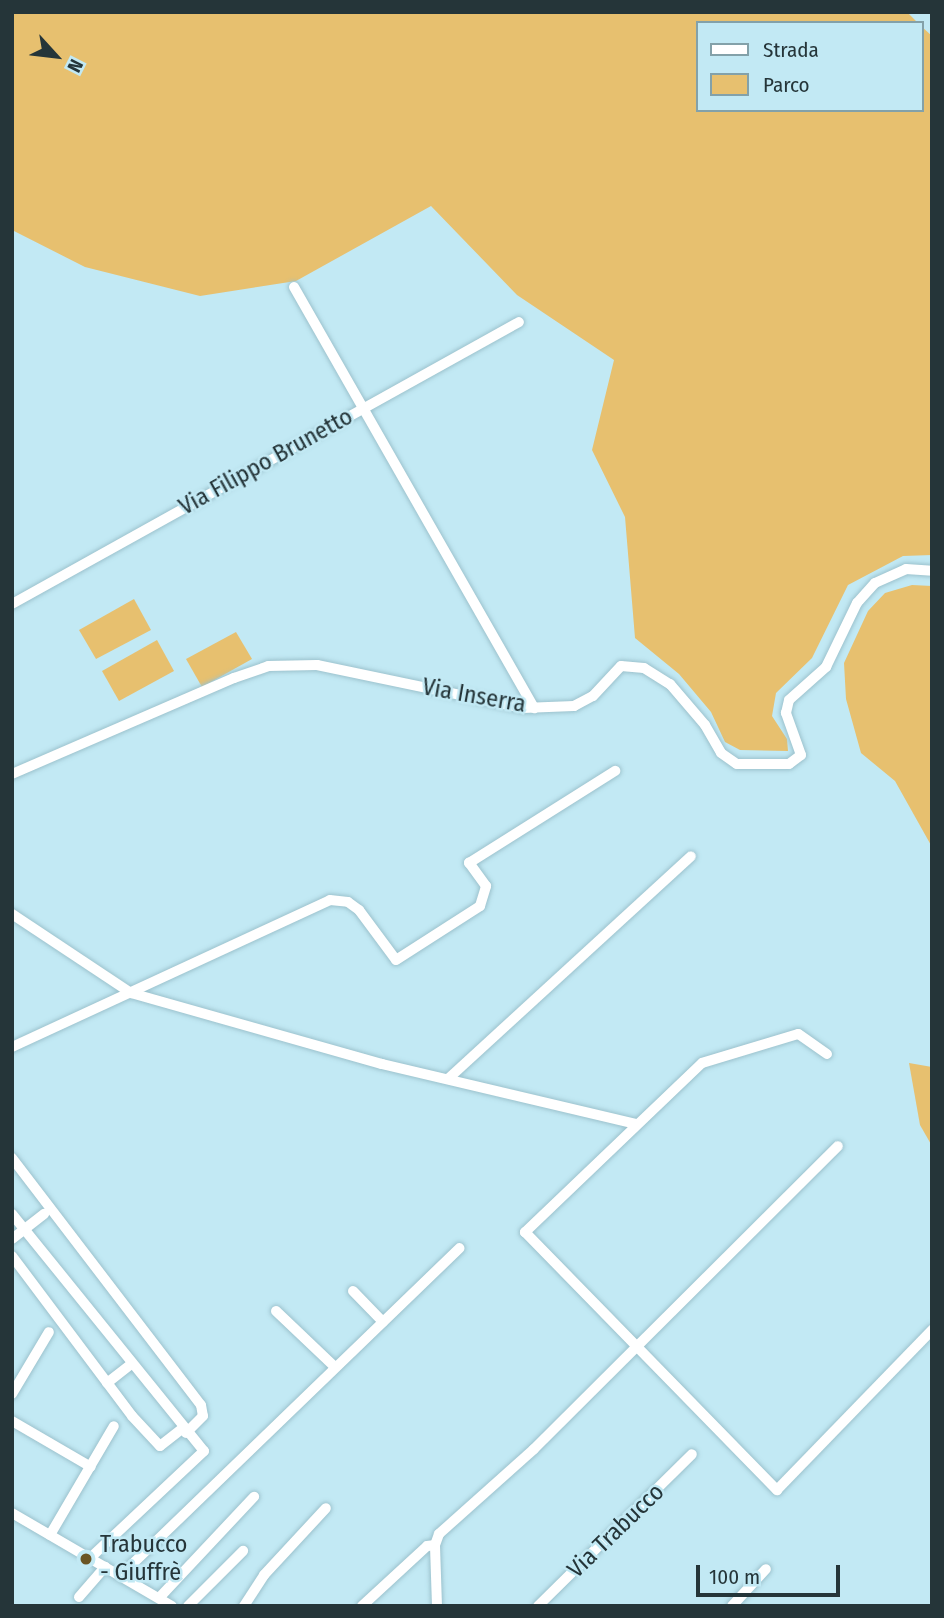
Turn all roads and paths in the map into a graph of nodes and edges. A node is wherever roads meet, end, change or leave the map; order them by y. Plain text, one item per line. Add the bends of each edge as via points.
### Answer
1 (294, 287) dead end
2 (519, 322) dead end
3 (363, 408) junction
4 (932, 571) edge
5 (12, 604) edge
6 (534, 708) junction
7 (615, 771) dead end
8 (12, 775) edge
9 (691, 856) dead end
10 (12, 914) edge
11 (131, 993) junction
12 (12, 1046) edge
13 (827, 1054) dead end
14 (449, 1078) junction
15 (636, 1124) junction
16 (838, 1146) dead end
17 (12, 1158) edge
18 (12, 1214) edge
19 (44, 1214) dead end
20 (24, 1229) junction
21 (12, 1239) edge
22 (460, 1248) dead end
23 (12, 1256) edge
24 (353, 1291) dead end
25 (276, 1311) dead end
26 (383, 1322) junction
27 (932, 1330) edge
28 (49, 1332) dead end
29 (637, 1349) junction
30 (131, 1364) junction
31 (335, 1367) junction
32 (107, 1383) junction
33 (12, 1394) edge
34 (12, 1421) edge
35 (114, 1426) dead end
36 (184, 1431) junction
37 (692, 1454) dead end
38 (91, 1466) junction
39 (254, 1497) dead end
40 (326, 1508) dead end
41 (12, 1513) edge
42 (50, 1535) junction
43 (435, 1545) junction
44 (243, 1551) dead end
45 (90, 1558) junction
46 (105, 1567) junction
47 (766, 1569) dead end
48 (120, 1576) junction
49 (79, 1597) dead end
50 (159, 1598) junction
51 (172, 1606) edge
52 (188, 1606) edge
53 (244, 1606) edge
54 (362, 1606) edge
55 (437, 1606) edge
56 (538, 1606) edge
57 (732, 1606) edge

1 - 3 street
2 - 3 street, Via Filippo Brunetto
3 - 5 street, Via Filippo Brunetto
3 - 6 street
4 - 6 street, Via Inserra via 906,569 886,578 857,603 827,667 789,701 786,713 801,755 789,764 737,764 721,753 705,725 670,684 644,668 621,666 593,695 574,706
6 - 8 street, Via Inserra via 317,665 268,666
7 - 11 street via 469,863 486,886 480,906 396,960 359,910 348,902 330,900
9 - 14 street
10 - 11 street
11 - 12 street
11 - 14 street via 382,1064
13 - 15 street via 798,1034 702,1063
14 - 15 street
15 - 29 street via 524,1232
16 - 29 street
17 - 36 street via 201,1405 203,1416
18 - 20 street
19 - 20 street
20 - 21 street
20 - 30 street
22 - 26 street
23 - 32 street
24 - 26 street
25 - 31 street
26 - 31 street
27 - 29 street via 777,1490
28 - 33 street
29 - 43 street via 439,1534
30 - 32 street
30 - 36 street
31 - 48 street
32 - 36 street via 160,1446
34 - 38 street
35 - 38 street
36 - 45 street via 204,1451
37 - 56 street, Via Trabucco
38 - 42 street
39 - 50 street
40 - 53 street via 264,1575
41 - 42 street
42 - 45 street
43 - 54 street via 427,1546
43 - 55 street
44 - 52 street
45 - 46 street
46 - 48 street
46 - 49 street
47 - 57 street
48 - 50 street
50 - 51 street

